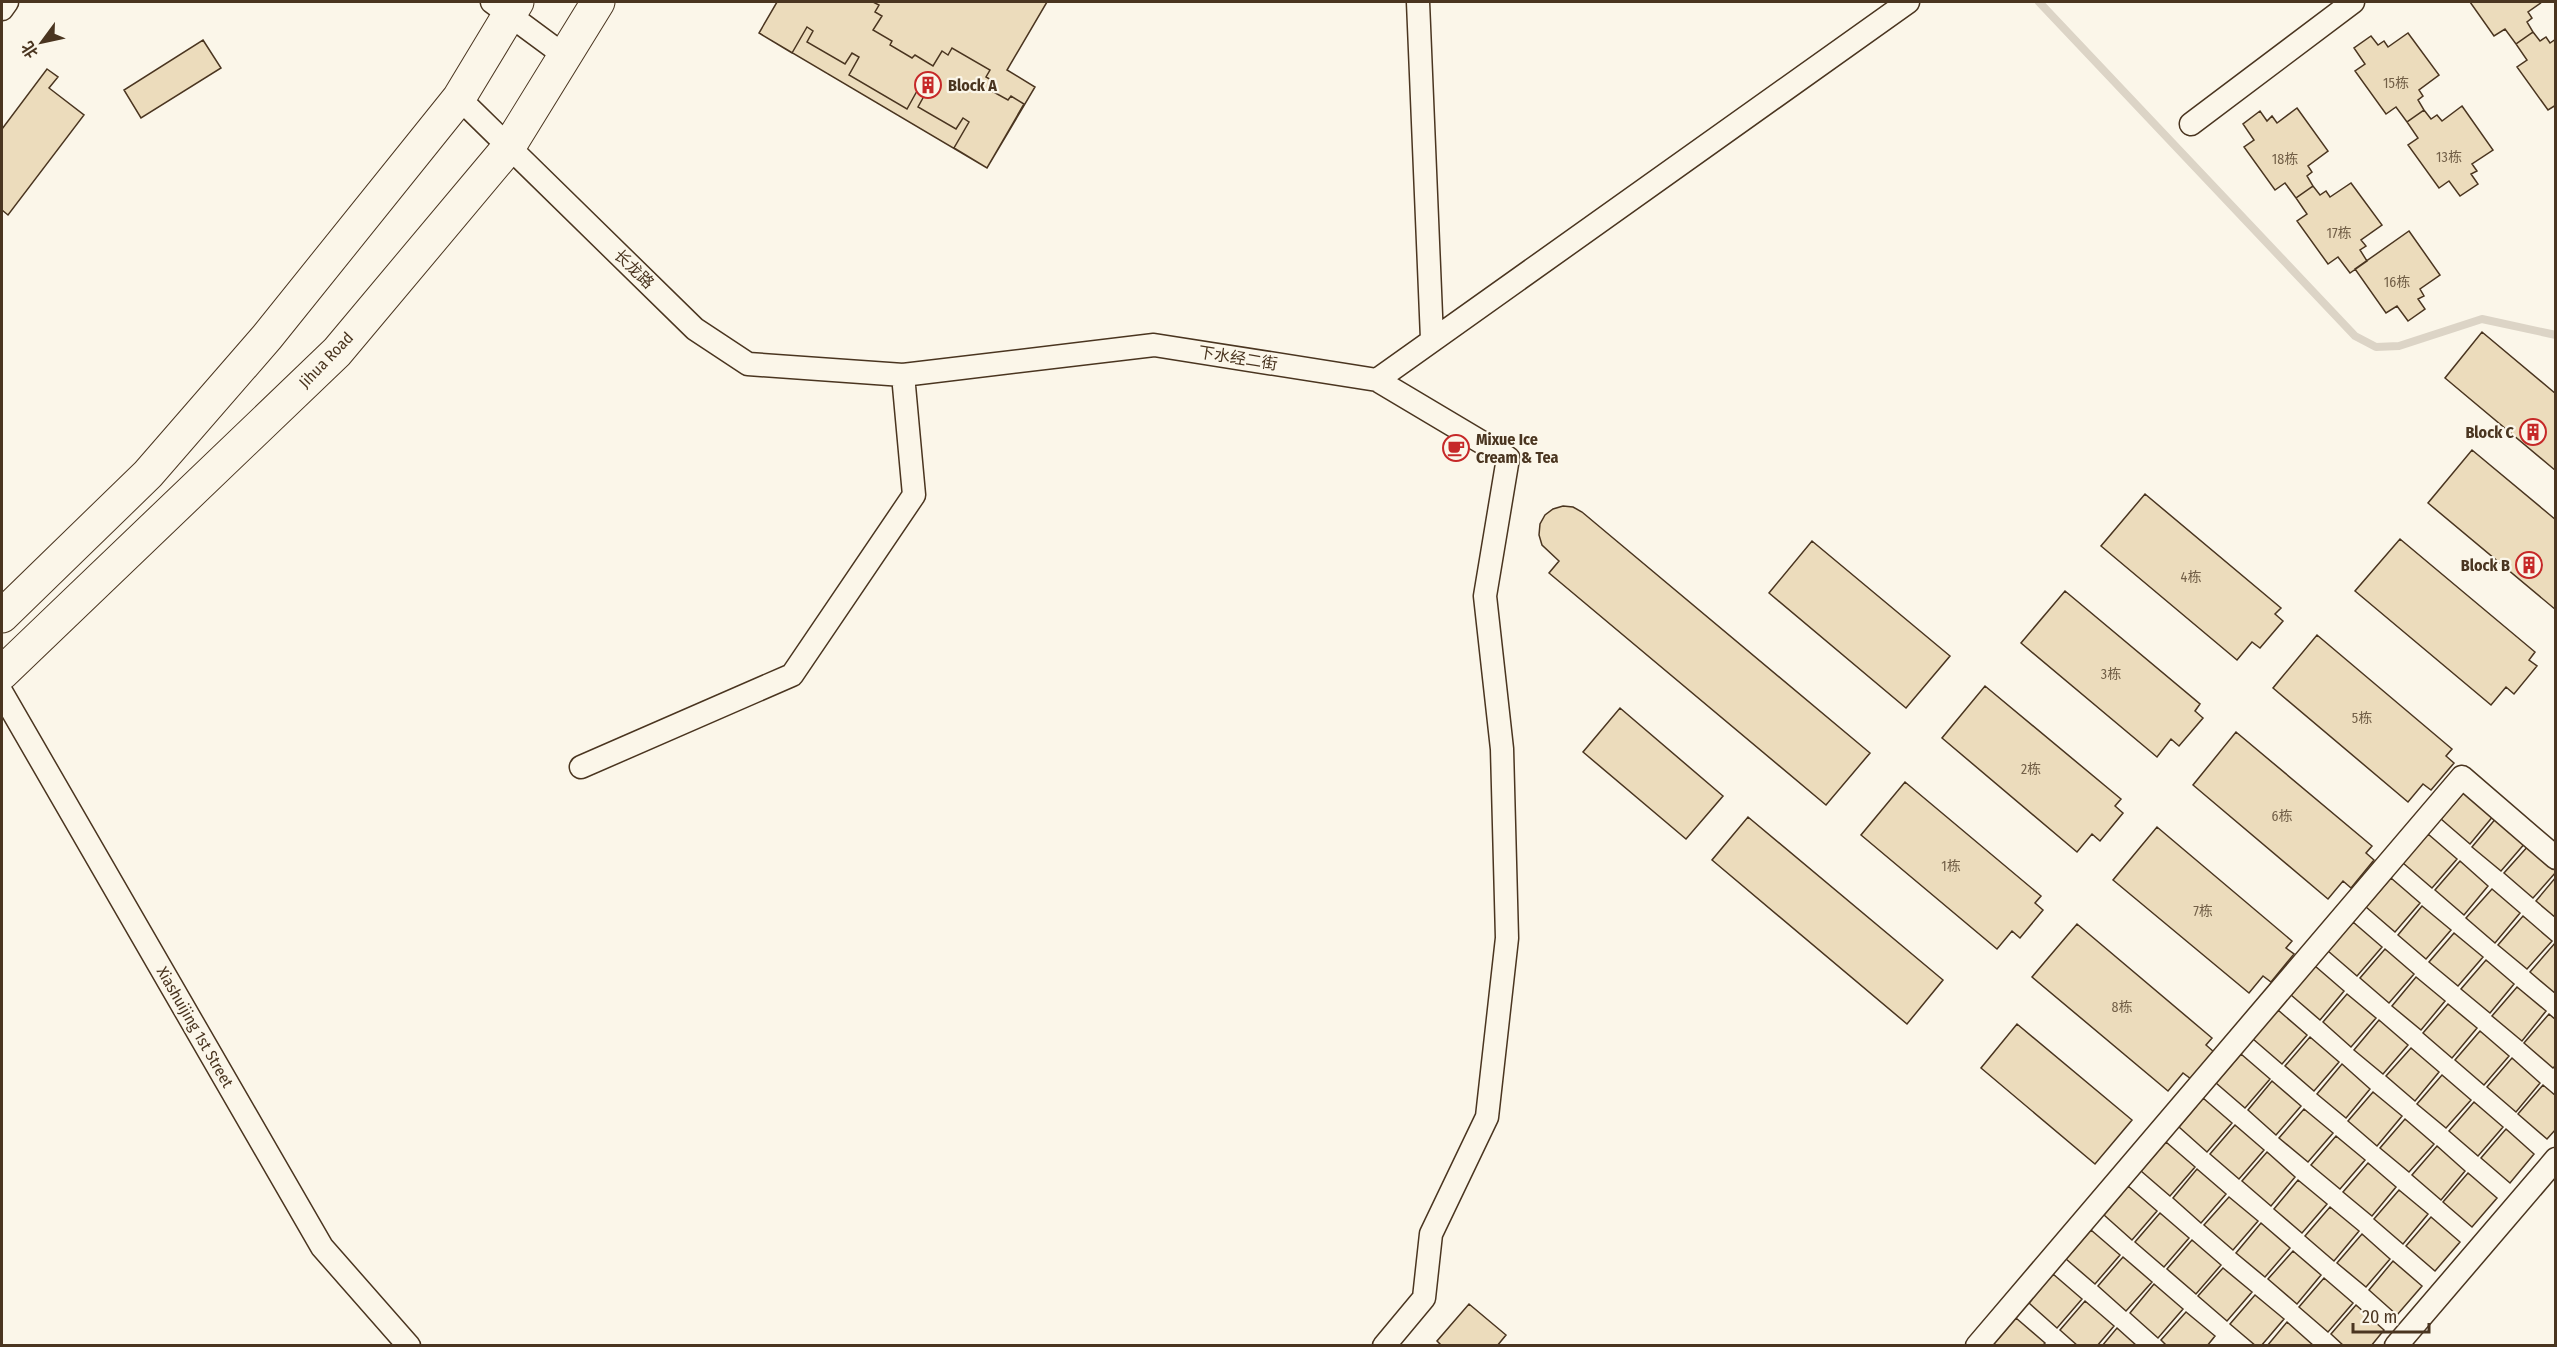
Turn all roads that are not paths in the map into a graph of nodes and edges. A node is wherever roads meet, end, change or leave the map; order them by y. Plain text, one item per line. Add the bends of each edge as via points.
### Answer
1 (7, 2) edge
2 (598, 2) edge
3 (1418, 2) edge
4 (1908, 2) edge
5 (2353, 2) edge
6 (506, 6) edge
7 (2, 9) edge
8 (565, 56) junction
9 (459, 98) junction
10 (2191, 124) dead end
11 (508, 148) junction
12 (1432, 339) junction
13 (843, 371) joint
14 (903, 375) junction
15 (1377, 380) junction
16 (2, 616) edge
17 (2, 673) edge
18 (2, 693) edge
19 (581, 767) dead end
20 (2556, 858) edge
21 (2556, 1159) edge
22 (396, 1341) edge
23 (1384, 1346) edge
24 (1977, 1346) edge
25 (2396, 1346) edge

1 - 7 street
2 - 8 main road, Jihua Road
3 - 12 street
4 - 12 street
5 - 10 street
6 - 8 street
6 - 9 main road
8 - 11 main road, Jihua Road
9 - 11 street, 长龙路
9 - 16 main road via 267,337 148,474
11 - 13 street, 长龙路 via 695,328 748,364
11 - 17 main road, Jihua Road via 337,352
12 - 15 street
13 - 14 street, 下水经二街
14 - 15 street, 下水经二街 via 1154,345
14 - 19 street via 914,495 792,675
15 - 23 street, 下水经二街 via 1508,458 1485,596 1502,749 1507,938 1487,1117 1431,1234 1424,1298
18 - 22 street, Xiashuijing 1st Street via 322,1247
20 - 24 street via 2462,777
21 - 25 street

